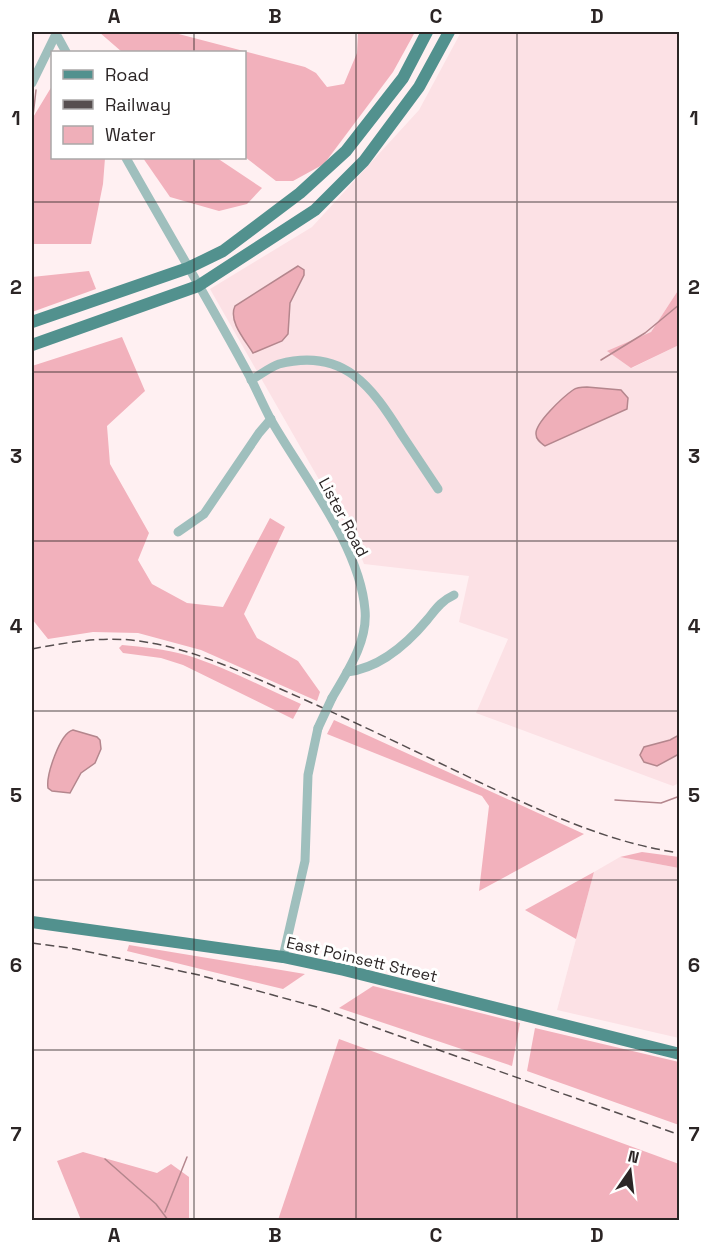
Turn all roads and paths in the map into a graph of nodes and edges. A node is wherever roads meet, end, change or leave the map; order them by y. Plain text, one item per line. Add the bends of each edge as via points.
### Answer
1 (427, 32) edge
2 (449, 32) edge
3 (55, 33) edge
4 (65, 51) edge
5 (32, 83) edge
6 (127, 159) edge
7 (188, 268) junction
8 (198, 286) junction
9 (32, 322) edge
10 (32, 345) edge
11 (251, 380) junction
12 (271, 419) junction
13 (438, 489) dead end
14 (178, 532) dead end
15 (454, 596) dead end
16 (347, 672) junction
17 (32, 922) edge
18 (283, 957) junction
19 (680, 1054) edge

1 - 7 main road via 403,78 346,151 300,193 223,251
2 - 8 main road via 419,87 364,161 340,186 315,210
3 - 4 street
3 - 5 street
6 - 7 street, Lister Road
7 - 8 street, Lister Road
7 - 9 main road
8 - 10 main road
8 - 11 street, Lister Road
11 - 12 street, Lister Road
11 - 13 street via 278,364 310,359 337,364 357,376 376,395
12 - 14 street via 204,514
12 - 16 street, Lister Road via 332,520 356,573 365,624
15 - 16 street via 439,604 387,657 364,669
16 - 18 street, Lister Road, bridge via 318,728 308,774 305,861
17 - 18 main road, East Poinsett Street
18 - 19 main road, East Poinsett Street

